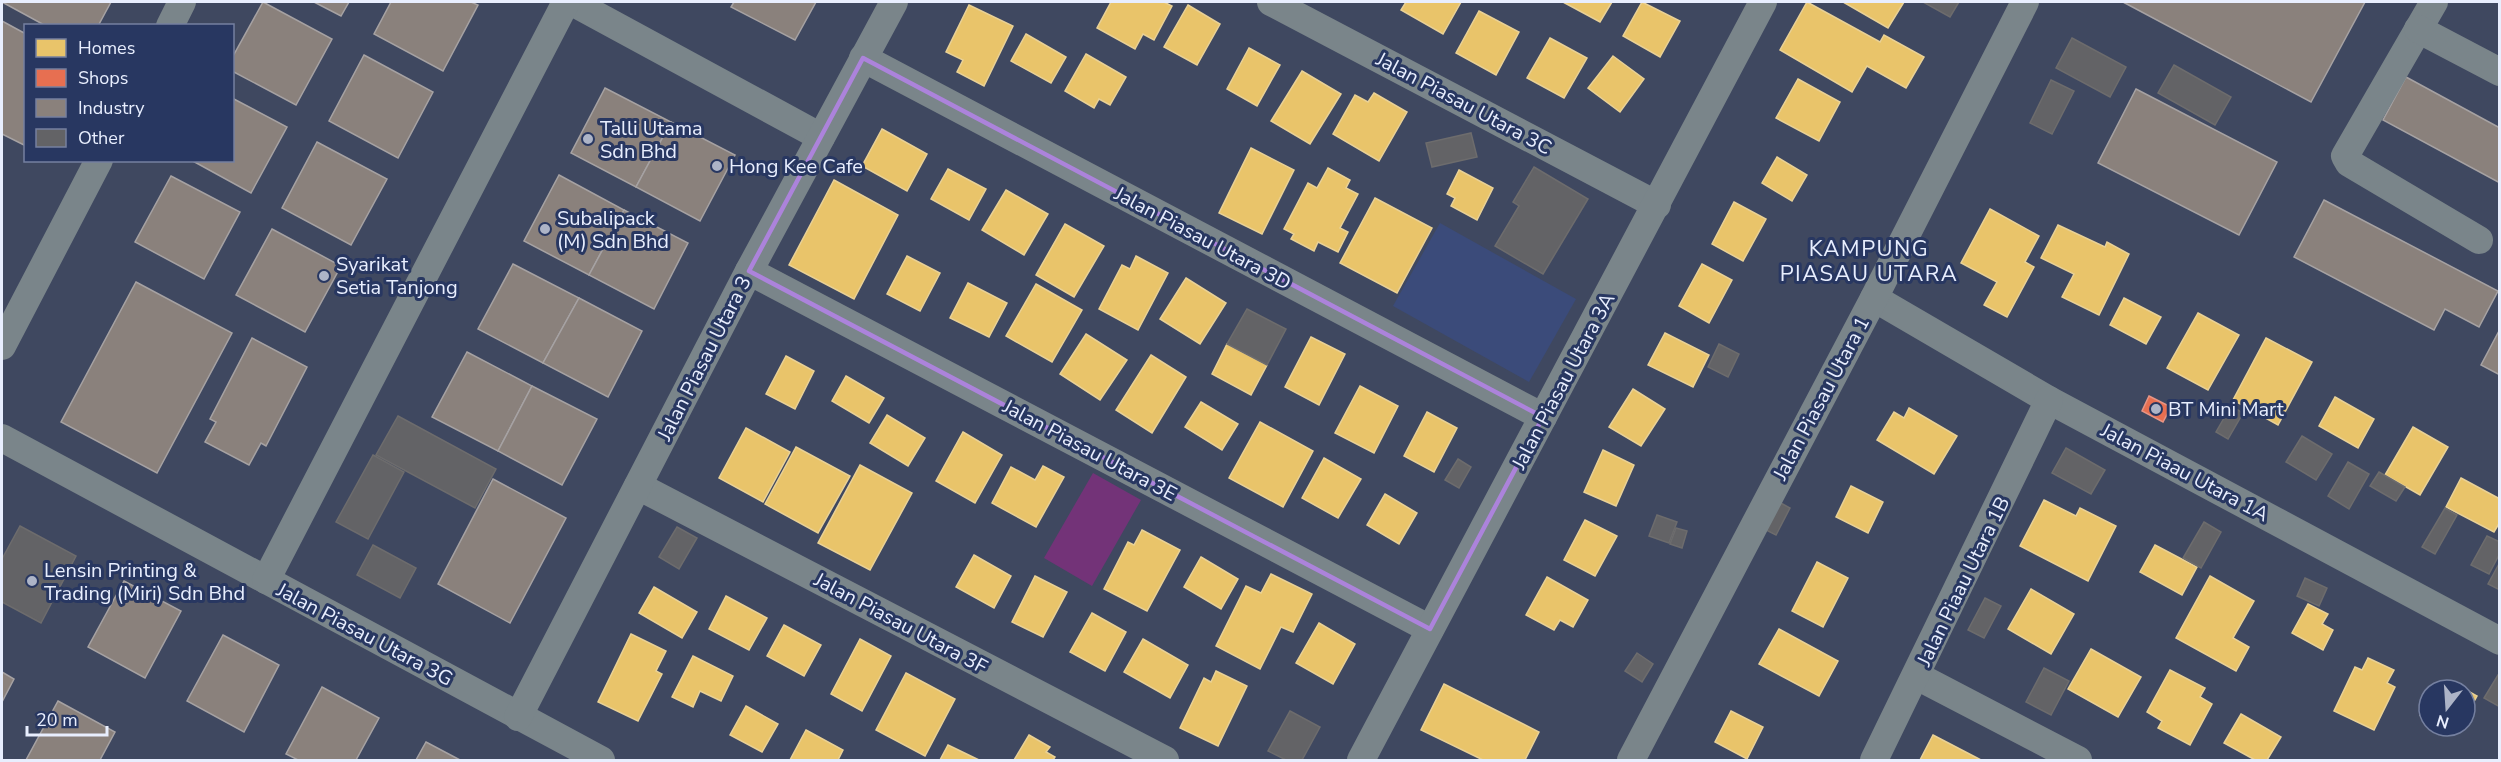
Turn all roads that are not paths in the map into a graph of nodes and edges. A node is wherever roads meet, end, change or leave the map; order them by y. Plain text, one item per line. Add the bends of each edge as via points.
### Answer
1 (182, 2) edge
2 (566, 2) edge
3 (572, 2) edge
4 (894, 2) edge
5 (1271, 2) edge
6 (1763, 2) edge
7 (2025, 2) edge
8 (2434, 2) edge
9 (171, 24) edge
10 (2418, 29) junction
11 (863, 58) junction
12 (2499, 72) edge
13 (821, 137) junction
14 (98, 162) edge
15 (1657, 205) junction
16 (2479, 240) dead end
17 (750, 271) junction
18 (1874, 298) junction
19 (2, 346) edge
20 (2049, 400) junction
21 (1544, 417) junction
22 (2, 438) edge
23 (638, 486) junction
24 (266, 580) junction
25 (1430, 629) junction
26 (2499, 640) edge
27 (1917, 676) junction
28 (518, 717) junction
29 (602, 760) edge
30 (1165, 760) edge
31 (1361, 760) edge
32 (1631, 760) edge
33 (1874, 760) edge
34 (2078, 760) edge

1 - 9 street
2 - 24 street
3 - 13 street
4 - 11 street, Jalan Piasau Utara 3
5 - 15 street, Jalan Piasau Utara 3C
6 - 15 street, Jalan Piasau Utara 3A
7 - 18 street, Jalan Piasau Utara 1
8 - 10 street
10 - 12 street
10 - 16 street via 2345,156 2349,163
11 - 13 street, Jalan Piasau Utara 3
11 - 21 street, Jalan Piasau Utara 3D
13 - 17 street, Jalan Piasau Utara 3
14 - 19 street
15 - 21 street, Jalan Piasau Utara 3A
17 - 23 street, Jalan Piasau Utara 3
17 - 25 street, Jalan Piasau Utara 3E
18 - 20 street, Jalan Piaau Utara 1A
18 - 32 street, Jalan Piasau Utara 1
20 - 26 street, Jalan Piaau Utara 1A
20 - 27 street, Jalan Piaau Utara 1B
21 - 25 street, Jalan Piasau Utara 3A
22 - 24 street, Jalan Piasau Utara 3G
23 - 28 street, Jalan Piasau Utara 3
23 - 30 street, Jalan Piasau Utara 3F
24 - 28 street, Jalan Piasau Utara 3G
25 - 31 street, Jalan Piasau Utara 3A
27 - 33 street, Jalan Piaau Utara 1B
27 - 34 street
28 - 29 street, Jalan Piasau Utara 3G

